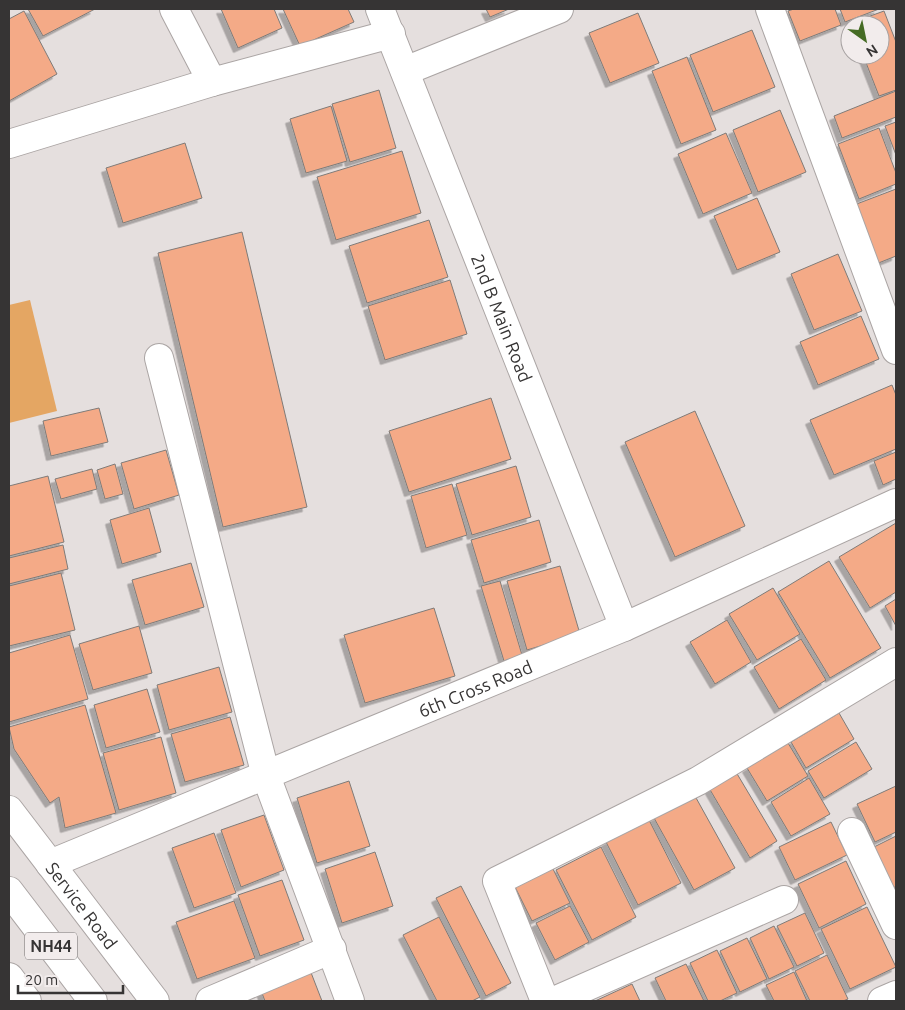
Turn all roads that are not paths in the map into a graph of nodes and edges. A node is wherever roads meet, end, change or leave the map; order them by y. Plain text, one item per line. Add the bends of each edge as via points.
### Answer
1 (174, 9) edge
2 (380, 9) edge
3 (559, 9) edge
4 (770, 9) edge
5 (391, 34) junction
6 (405, 72) junction
7 (212, 82) junction
8 (9, 144) edge
9 (896, 350) edge
10 (159, 358) dead end
11 (896, 503) edge
12 (624, 627) junction
13 (896, 662) edge
14 (266, 776) junction
15 (9, 810) edge
16 (852, 832) dead end
17 (50, 864) junction
18 (9, 891) edge
19 (784, 900) dead end
20 (896, 925) edge
21 (332, 949) junction
22 (9, 977) edge
23 (896, 995) edge
24 (27, 1001) edge
25 (93, 1001) edge
26 (155, 1001) edge
27 (210, 1001) edge
28 (350, 1001) edge
29 (544, 1001) edge
30 (554, 1001) edge
31 (882, 1001) edge

1 - 7 main road
2 - 5 main road, 2nd B Main Road
3 - 6 main road
4 - 9 main road
5 - 6 main road, 2nd B Main Road
5 - 7 main road
6 - 12 main road, 2nd B Main Road
7 - 8 main road
10 - 14 main road
11 - 12 main road, 6th Cross Road
12 - 14 main road, 6th Cross Road
13 - 29 main road via 698,781 497,880
14 - 17 main road, 6th Cross Road
14 - 21 main road
15 - 17 main road, Service Road
16 - 20 main road
17 - 26 main road, Service Road
18 - 25 main road, NH44
19 - 30 main road
21 - 27 main road
21 - 28 main road
22 - 24 main road, NH44
23 - 31 main road

